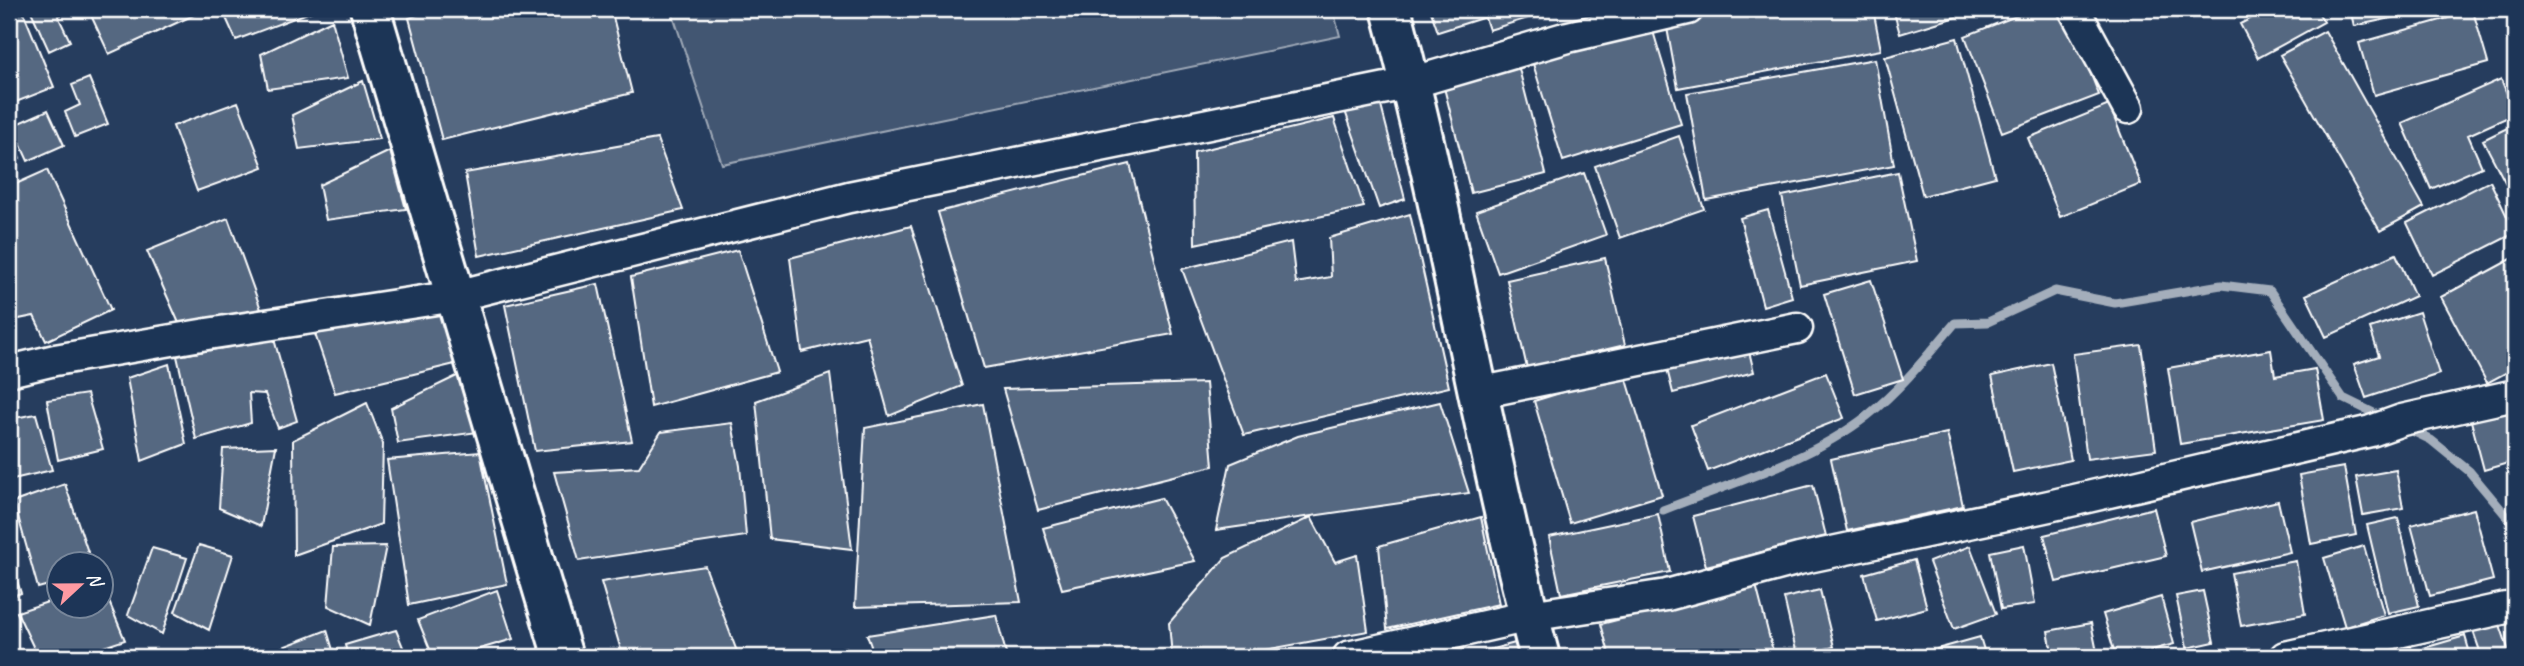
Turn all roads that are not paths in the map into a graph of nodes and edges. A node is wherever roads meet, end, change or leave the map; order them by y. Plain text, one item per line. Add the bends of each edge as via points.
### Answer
1 (370, 9) edge
2 (1391, 9) edge
3 (1688, 9) edge
4 (2074, 9) edge
5 (1411, 83) junction
6 (2129, 108) dead end
7 (456, 296) junction
8 (1797, 328) dead end
9 (9, 371) edge
10 (1478, 393) junction
11 (2515, 395) edge
12 (2506, 608) dead end
13 (1529, 617) junction
14 (563, 657) edge
15 (1348, 657) edge
16 (1540, 657) edge
17 (2284, 657) edge

1 - 7 street
2 - 5 street
3 - 5 street via 1568,37
4 - 6 street
5 - 7 street via 849,197
5 - 10 street
7 - 9 street via 207,334
7 - 14 street
8 - 10 street
10 - 13 street
11 - 13 street via 2049,506 1799,559 1667,595
12 - 17 street
13 - 15 street
13 - 16 street

